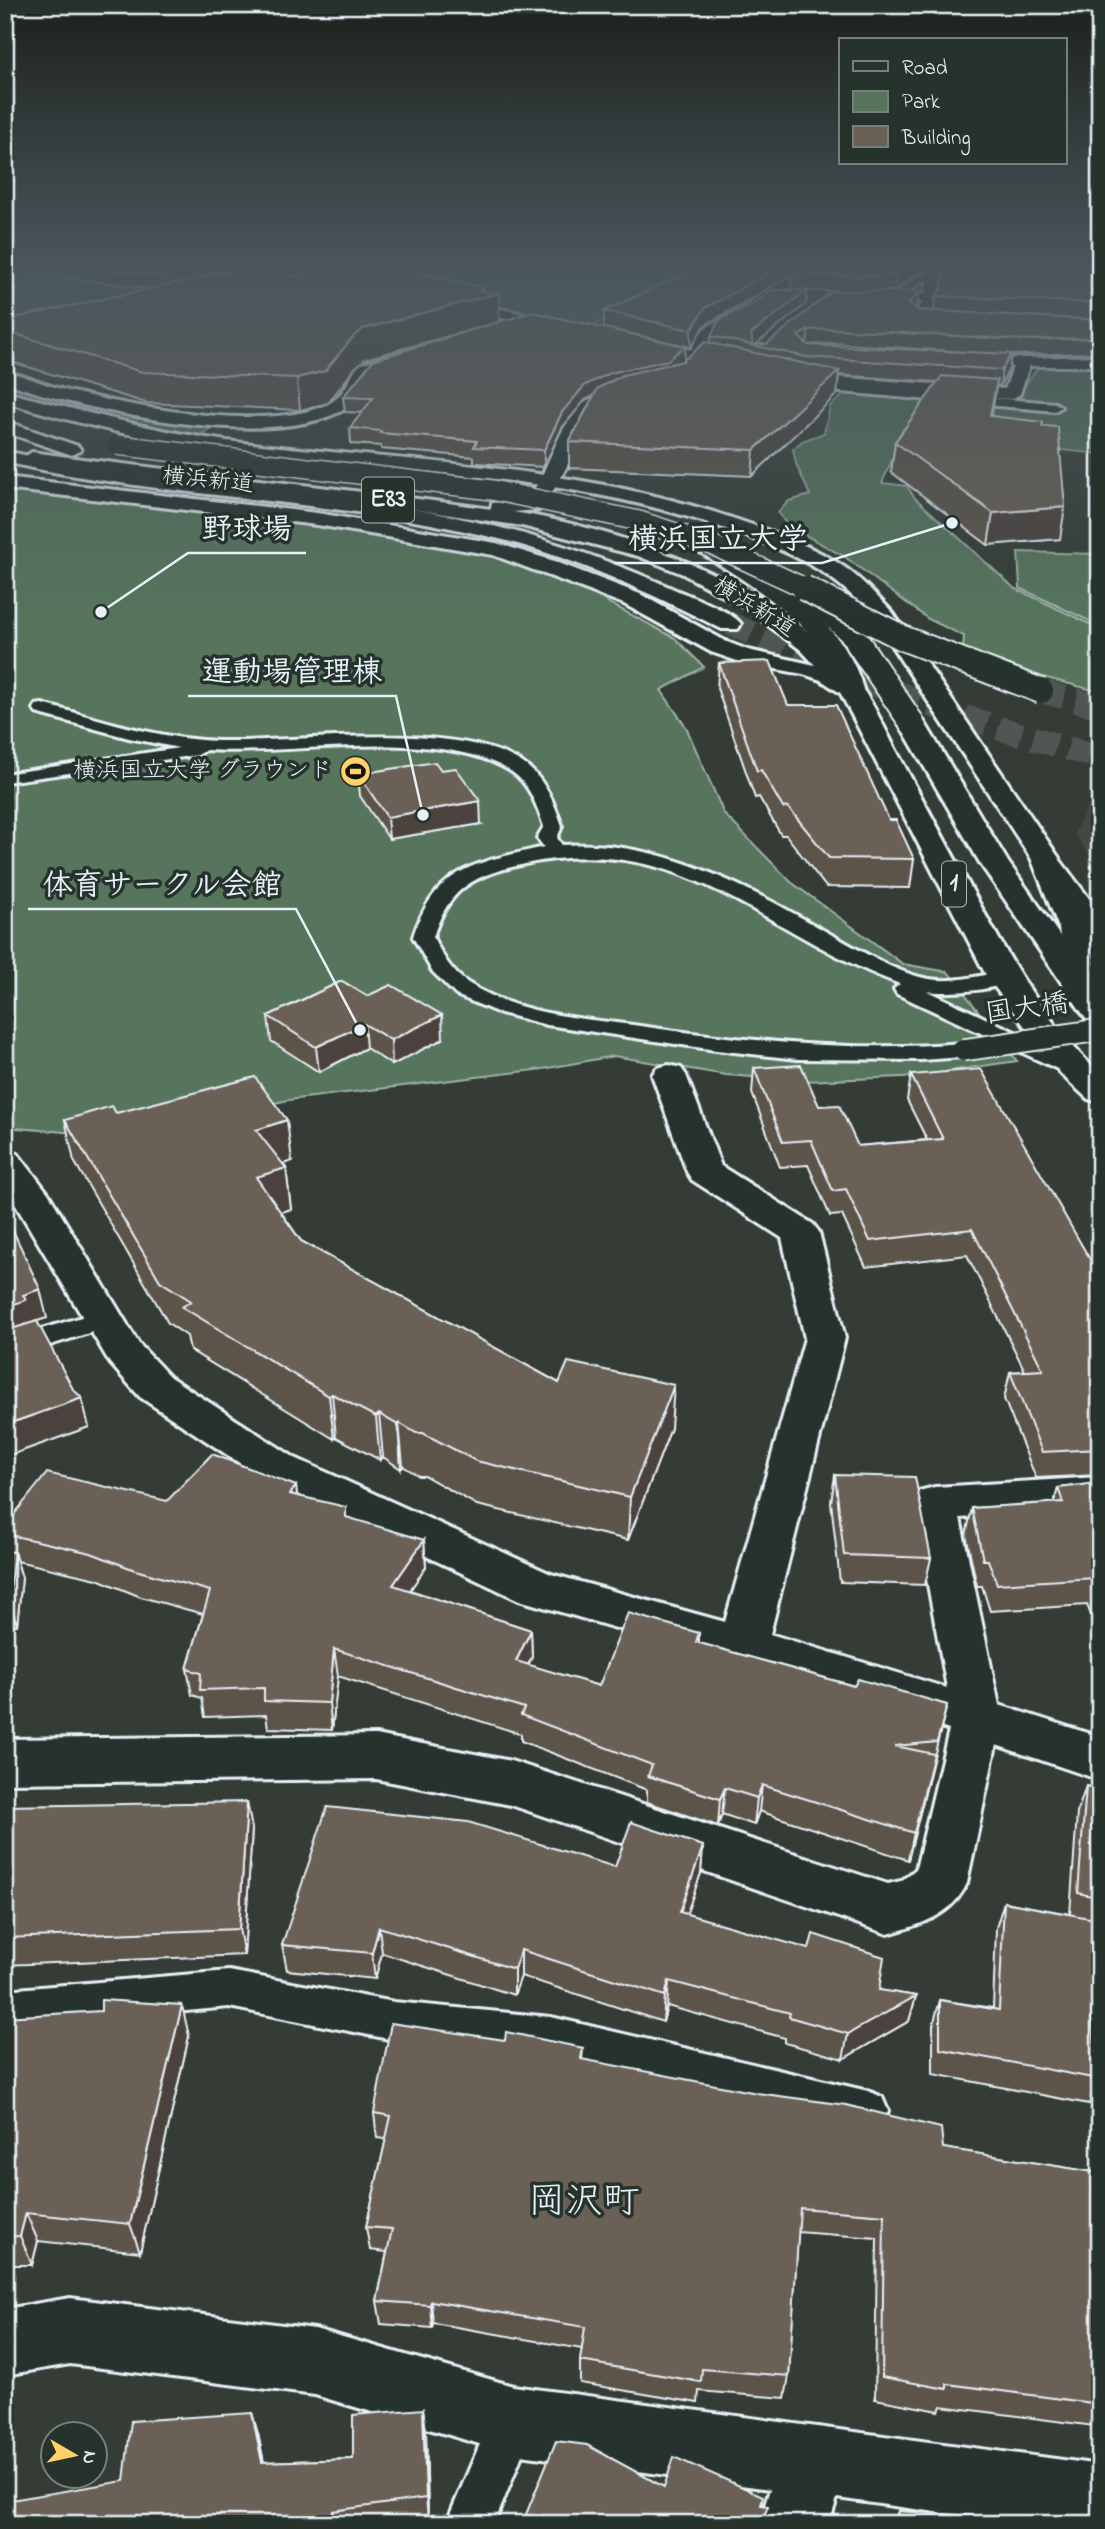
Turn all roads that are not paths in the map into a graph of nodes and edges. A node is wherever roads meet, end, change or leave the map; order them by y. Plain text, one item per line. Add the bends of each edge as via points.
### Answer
1 (24, 381) edge
2 (356, 381) edge
3 (807, 381) edge
4 (819, 381) edge
5 (1017, 381) edge
6 (646, 388) edge
7 (5, 397) edge
8 (1055, 408) dead end
9 (5, 416) edge
10 (5, 425) edge
11 (5, 455) edge
12 (550, 482) junction
13 (5, 483) edge
14 (710, 544) junction
15 (730, 624) tunnel mouth
16 (790, 627) junction
17 (695, 632) junction
18 (858, 643) joint
19 (813, 648) joint
20 (851, 689) junction
21 (1041, 691) tunnel mouth
22 (42, 709) dead end
23 (216, 746) junction
24 (11, 778) dead end
25 (557, 852) junction
26 (1045, 858) junction
27 (1100, 934) edge
28 (878, 969) junction
29 (1003, 977) junction
30 (1092, 1005) edge
31 (1100, 1030) edge
32 (1074, 1068) junction
33 (669, 1075) dead end
34 (1100, 1091) edge
35 (5, 1162) edge
36 (105, 1319) junction
37 (5, 1350) edge
38 (1100, 1493) edge
39 (743, 1645) junction
40 (977, 1718) junction
41 (1100, 1759) edge
42 (5, 1761) edge
43 (5, 2009) edge
44 (884, 2115) edge
45 (5, 2342) edge
46 (513, 2420) junction
47 (803, 2493) edge
48 (1100, 2500) edge
49 (470, 2524) edge

1 - 2 main road via 136,411 267,421 320,414 343,403
3 - 8 lane via 830,388
4 - 5 main road via 1013,394
6 - 12 main road via 603,398 590,406
7 - 12 main road via 150,434
9 - 14 main road, 横浜新道 / E83, bridge via 105,443 532,498 638,521
10 - 12 main road via 92,457 133,466 508,508 532,506
11 - 15 main road, E83 via 91,476 357,507 492,530 605,565
11 - 16 main road, 横浜新道 / E83 via 406,502 566,528 690,570
12 - 20 main road via 648,515 784,600 822,635 850,671
12 - 26 main road via 672,505 725,521 777,541 838,573 861,591 912,654
13 - 17 main road via 341,522 496,549 632,598
14 - 18 main road, 横浜新道 / E83, bridge via 805,600
14 - 21 main road, E83, bridge via 905,639
16 - 17 main road via 786,639 771,646 747,647
16 - 19 main road, 横浜新道 / E83
17 - 20 main road via 743,656 808,668
18 - 30 main road, 横浜新道 / 1, bridge via 912,723 994,863
19 - 20 main road, 横浜新道 / 1
20 - 29 main road, 横浜新道 / 1
22 - 23 lane via 110,729
23 - 24 lane
23 - 25 lane via 428,744 499,756 520,769 540,791 554,826 547,838
25 - 28 lane via 647,855 687,867
25 - 31 lane, 国大橋, bridge via 525,856 478,871 445,888 430,910 423,937 439,970 463,989 502,1007 562,1021 751,1049 837,1056 963,1050
26 - 27 main road
26 - 30 main road via 1074,928
28 - 29 lane via 921,984 955,987
28 - 32 lane via 905,990
29 - 32 main road, 横浜新道 / 1
32 - 34 main road, 横浜新道 / 1
33 - 39 main road via 705,1172 800,1232 825,1338
35 - 36 main road via 35,1200
36 - 37 lane
36 - 39 main road via 124,1353 155,1387 280,1469 535,1587
38 - 40 main road via 935,1503
39 - 40 main road
40 - 41 main road
40 - 42 main road via 940,1883 916,1901 888,1909 511,1783 376,1757
43 - 44 lane via 229,1989 394,2021 551,2036
45 - 46 main road via 70,2331 316,2362
46 - 47 main road
46 - 49 lane
47 - 48 main road

